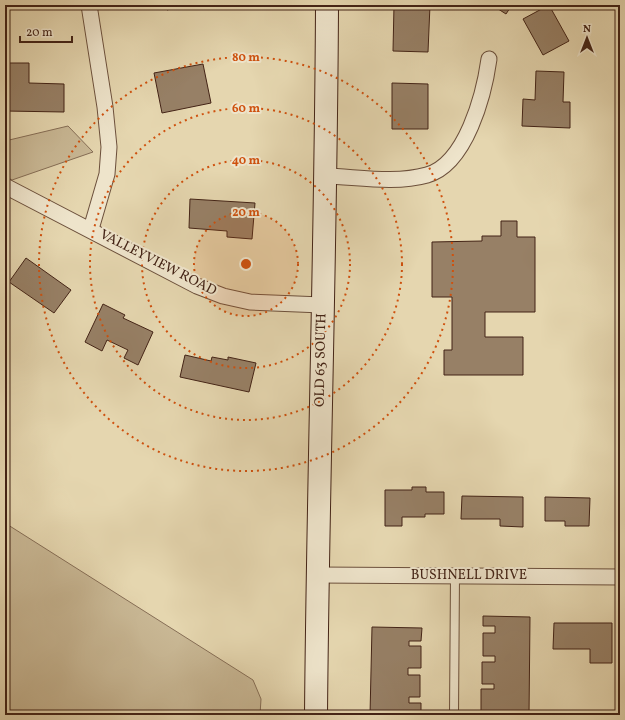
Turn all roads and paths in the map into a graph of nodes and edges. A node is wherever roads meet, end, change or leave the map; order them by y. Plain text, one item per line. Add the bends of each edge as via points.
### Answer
1 (89, 5) edge
2 (327, 5) edge
3 (489, 59) dead end
4 (326, 176) junction
5 (5, 186) edge
6 (91, 229) junction
7 (322, 304) junction
8 (317, 575) junction
9 (455, 575) junction
10 (620, 577) edge
11 (316, 715) edge
12 (454, 715) edge

1 - 6 street via 109,147 107,174
2 - 4 main road, OLD 63 SOUTH
3 - 4 street via 484,88 470,128 453,156 440,169 411,178
4 - 7 main road, OLD 63 SOUTH
5 - 6 street, VALLEYVIEW ROAD
6 - 7 street, VALLEYVIEW ROAD via 197,286 223,296 250,302
7 - 8 main road, OLD 63 SOUTH
8 - 9 street, BUSHNELL DRIVE
8 - 11 main road, OLD 63 SOUTH
9 - 10 street, BUSHNELL DRIVE
9 - 12 lane

